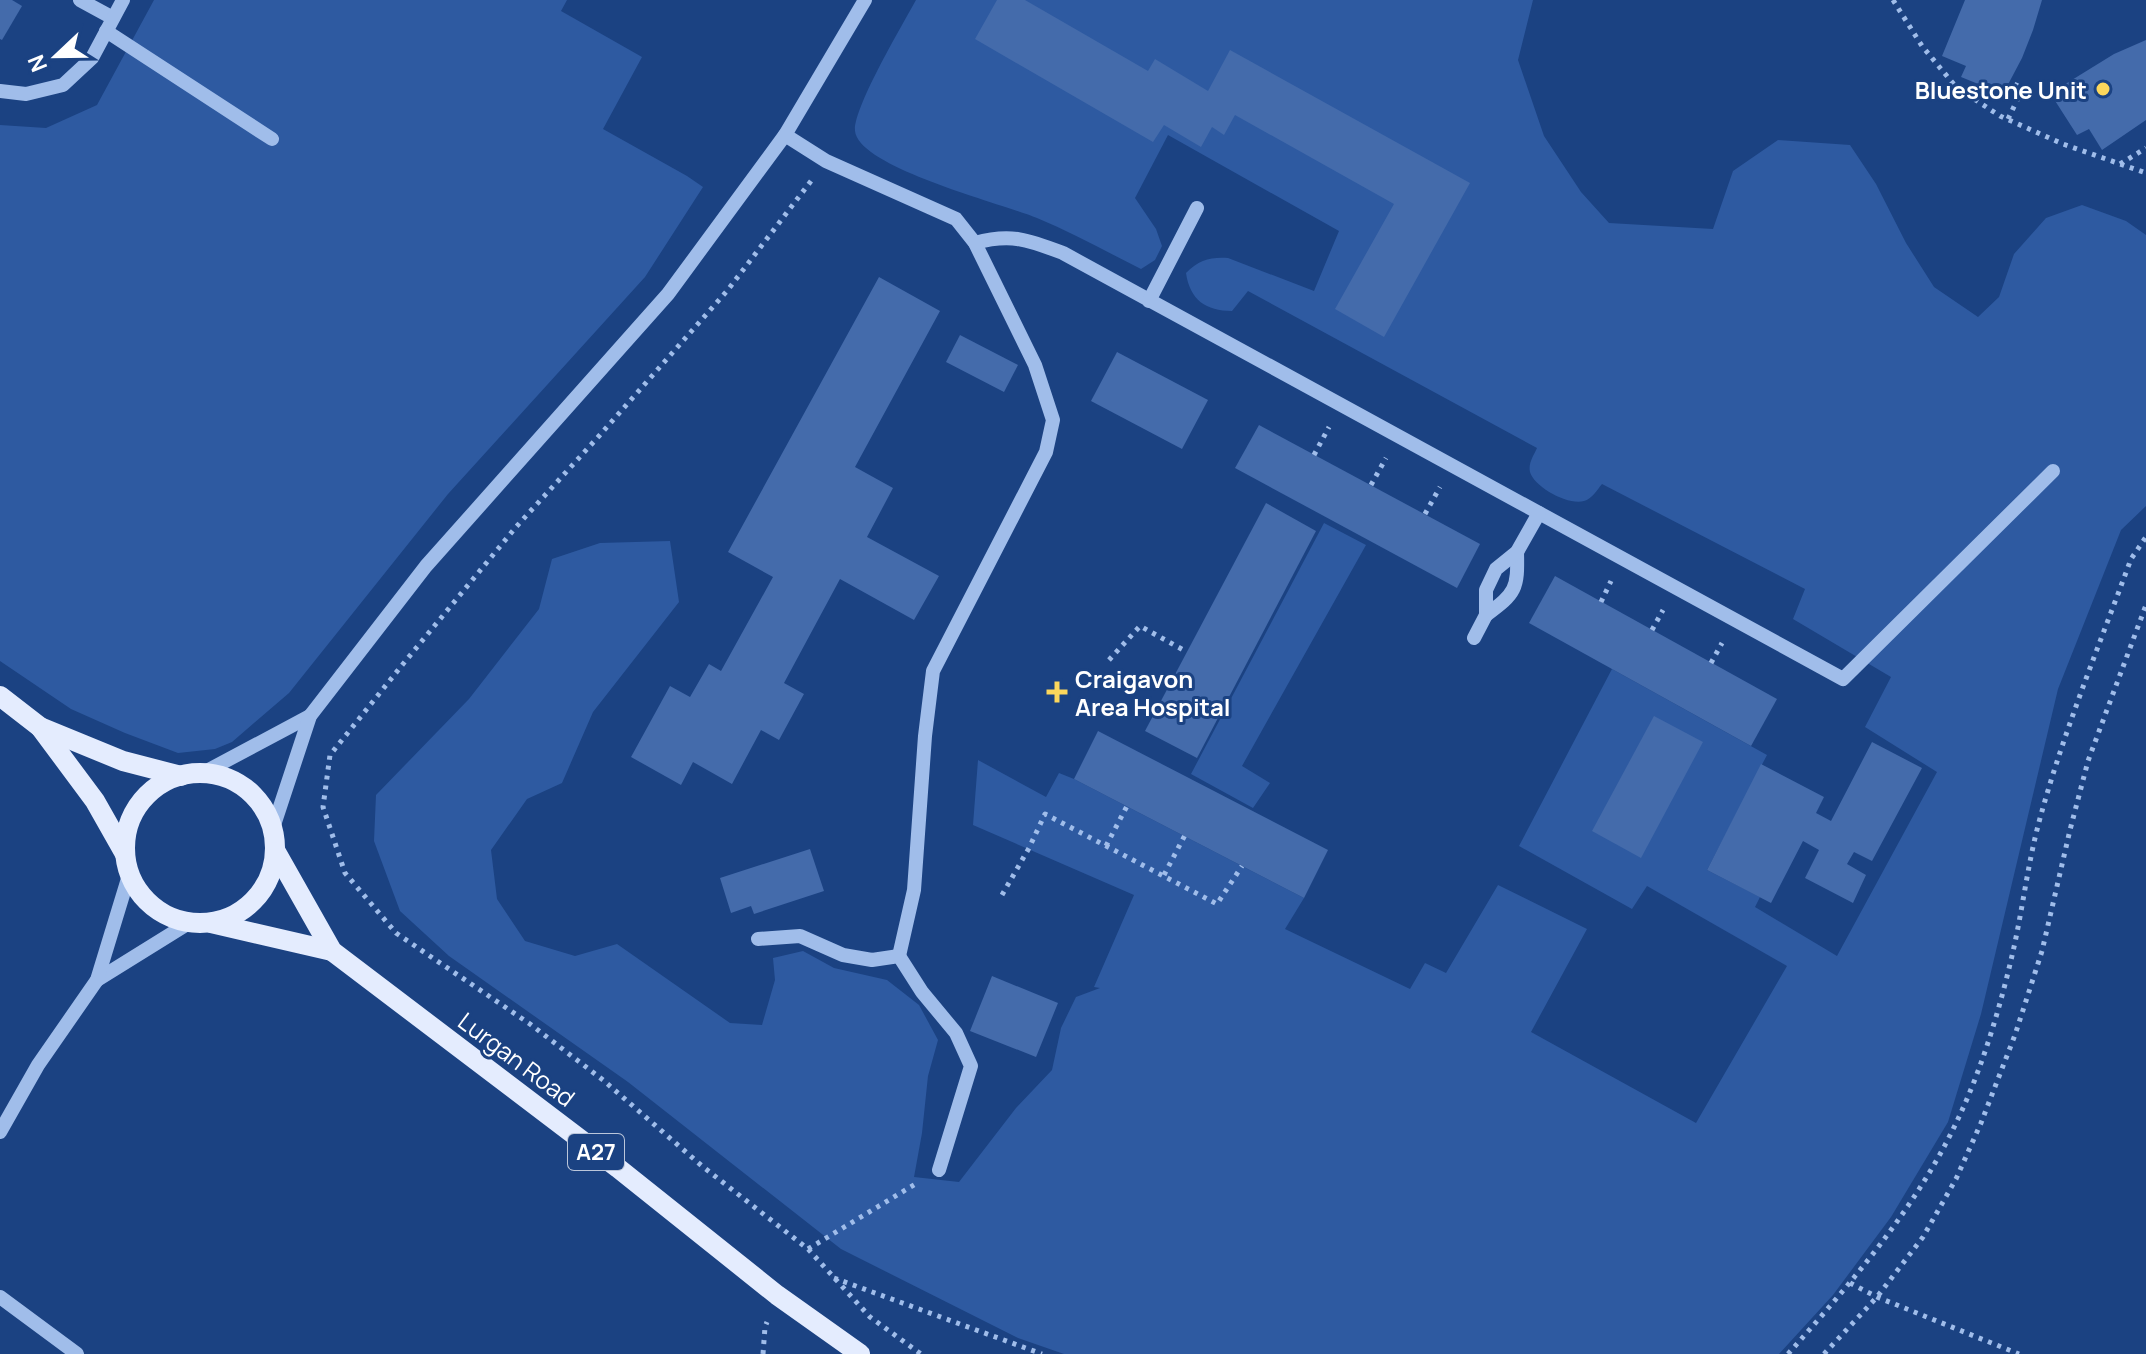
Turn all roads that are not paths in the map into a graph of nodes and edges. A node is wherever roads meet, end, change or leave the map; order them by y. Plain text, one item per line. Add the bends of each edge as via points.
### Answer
1 (80, 0) edge
2 (123, 0) edge
3 (865, 0) edge
4 (110, 25) junction
5 (0, 91) edge
6 (785, 135) junction
7 (272, 139) dead end
8 (1197, 208) dead end
9 (975, 243) junction
10 (1149, 301) junction
11 (2053, 471) dead end
12 (1539, 513) junction
13 (1517, 552) junction
14 (1486, 615) junction
15 (1474, 638) dead end
16 (0, 696) edge
17 (310, 716) junction
18 (40, 727) junction
19 (203, 773) junction
20 (181, 776) junction
21 (273, 828) junction
22 (276, 852) junction
23 (128, 863) junction
24 (200, 922) junction
25 (758, 939) dead end
26 (332, 951) junction
27 (899, 956) junction
28 (97, 980) junction
29 (1, 1126) edge
30 (939, 1170) road end
31 (0, 1297) edge
32 (77, 1354) edge
33 (860, 1354) edge

1 - 4 street
2 - 4 street
3 - 6 street
4 - 5 street via 92,58 63,85 26,94
4 - 7 street
6 - 9 street via 826,161 956,219
6 - 17 street via 668,294 426,566
8 - 10 street
9 - 10 street via 1029,239
9 - 27 street via 1035,365 1053,420 1046,452 933,671 914,890
10 - 12 street
11 - 12 street via 1843,679
12 - 13 street
13 - 14 street via 1496,569 1486,590
13 - 14 street via 1517,579 1507,600
14 - 15 street
16 - 18 main road, A27
17 - 19 street
17 - 21 street
18 - 20 main road, A27 via 123,761
18 - 23 main road, A27 via 95,801
19 - 20 main road, A27
19 - 21 main road, A27 via 248,790 264,807
20 - 23 main road, A27 via 166,780 143,798 129,824
21 - 22 main road, A27
22 - 24 main road, A27 via 259,895 236,914
22 - 26 main road, A27
23 - 24 main road, A27 via 133,883 153,906 179,920
23 - 28 street
24 - 26 main road, A27
24 - 28 street
25 - 27 street via 800,936 843,955 872,960
26 - 33 main road, Lurgan Road / A27
27 - 30 street via 956,1033 971,1066
28 - 29 street
31 - 32 street

